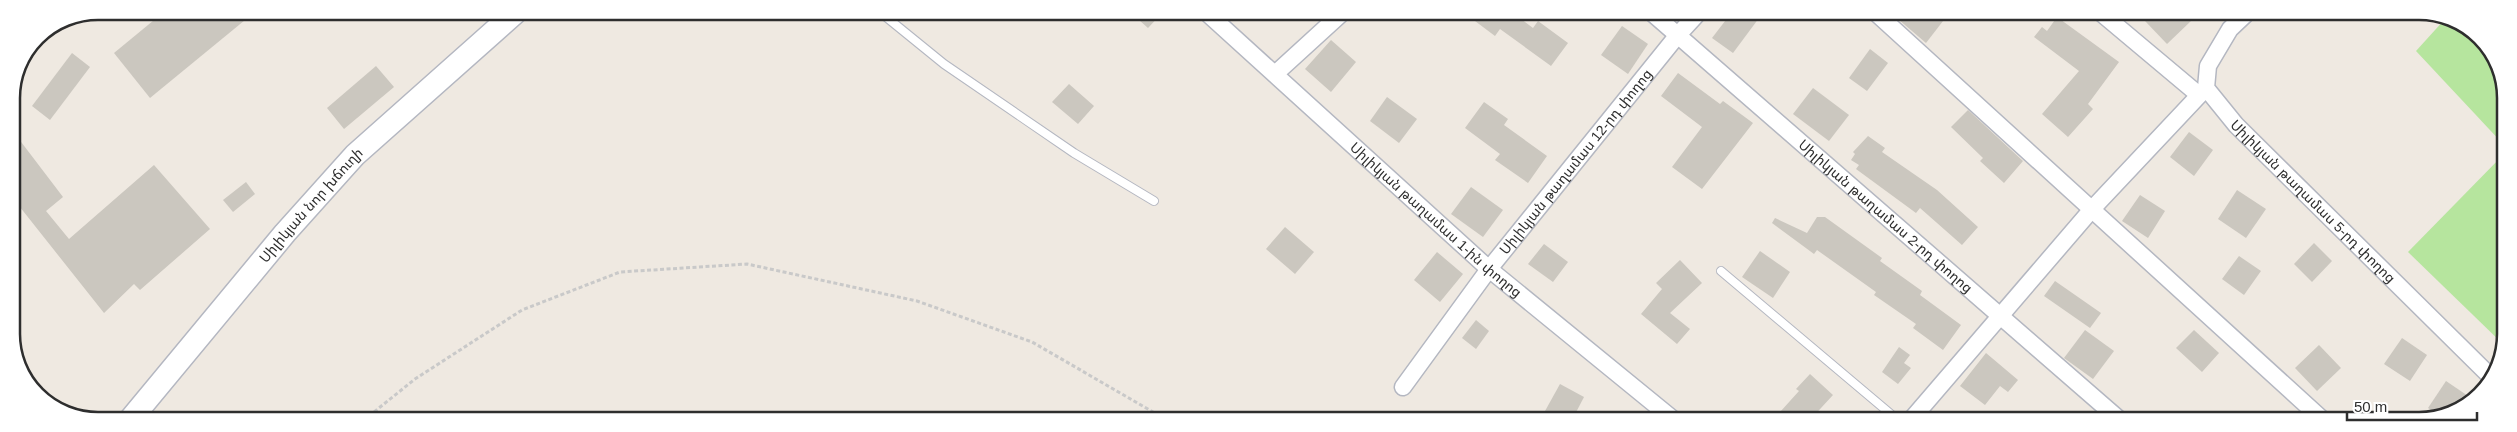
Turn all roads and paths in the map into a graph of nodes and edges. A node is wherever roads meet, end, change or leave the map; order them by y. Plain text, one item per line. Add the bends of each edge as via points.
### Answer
1 (506, 20) edge
2 (890, 20) edge
3 (1215, 20) edge
4 (1334, 20) edge
5 (1659, 20) edge
6 (1691, 20) edge
7 (1885, 20) edge
8 (2110, 20) edge
9 (2240, 20) edge
10 (1676, 36) junction
11 (1275, 74) junction
12 (2203, 92) junction
13 (1154, 201) dead end
14 (2093, 208) junction
15 (1489, 269) junction
16 (1721, 271) dead end
17 (2002, 316) junction
18 (2486, 372) edge
19 (1403, 387) dead end
20 (137, 412) edge
21 (374, 412) edge
22 (1153, 412) edge
23 (1664, 412) edge
24 (1888, 412) edge
25 (1918, 412) edge
26 (2111, 412) edge
27 (2314, 412) edge

1 - 20 main road, Սիլիկյան նոր խճուղի via 355,155 285,233
2 - 13 lane via 944,64 1074,153
3 - 11 street, Սիլիկյան թաղամաս 1-ին փողոց
4 - 11 street
5 - 10 street, Սիլիկյան թաղամաս 2-րդ փողոց
6 - 10 street, Սիլիկյան թաղամաս 12-րդ փողոց
7 - 14 street
8 - 12 street, Սիլիկյան թաղամաս 5-րդ փողոց
9 - 12 street via 2208,66
10 - 15 street, Սիլիկյան թաղամաս 12-րդ փողոց
10 - 17 street, Սիլիկյան թաղամաս 2-րդ փողոց
11 - 15 street, Սիլիկյան թաղամաս 1-ին փողոց
12 - 14 street
12 - 18 street, Սիլիկյան թաղամաս 5-րդ փողոց
14 - 17 street
14 - 27 street
15 - 19 street, Սիլիկյան թաղամաս 12-րդ փողոց
15 - 23 street, Սիլիկյան թաղամաս 1-ին փողոց
16 - 24 lane
17 - 25 street
17 - 26 street, Սիլիկյան թաղամաս 2-րդ փողոց
21 - 22 path via 415,379 522,310 620,272 747,264 916,301 1032,342

